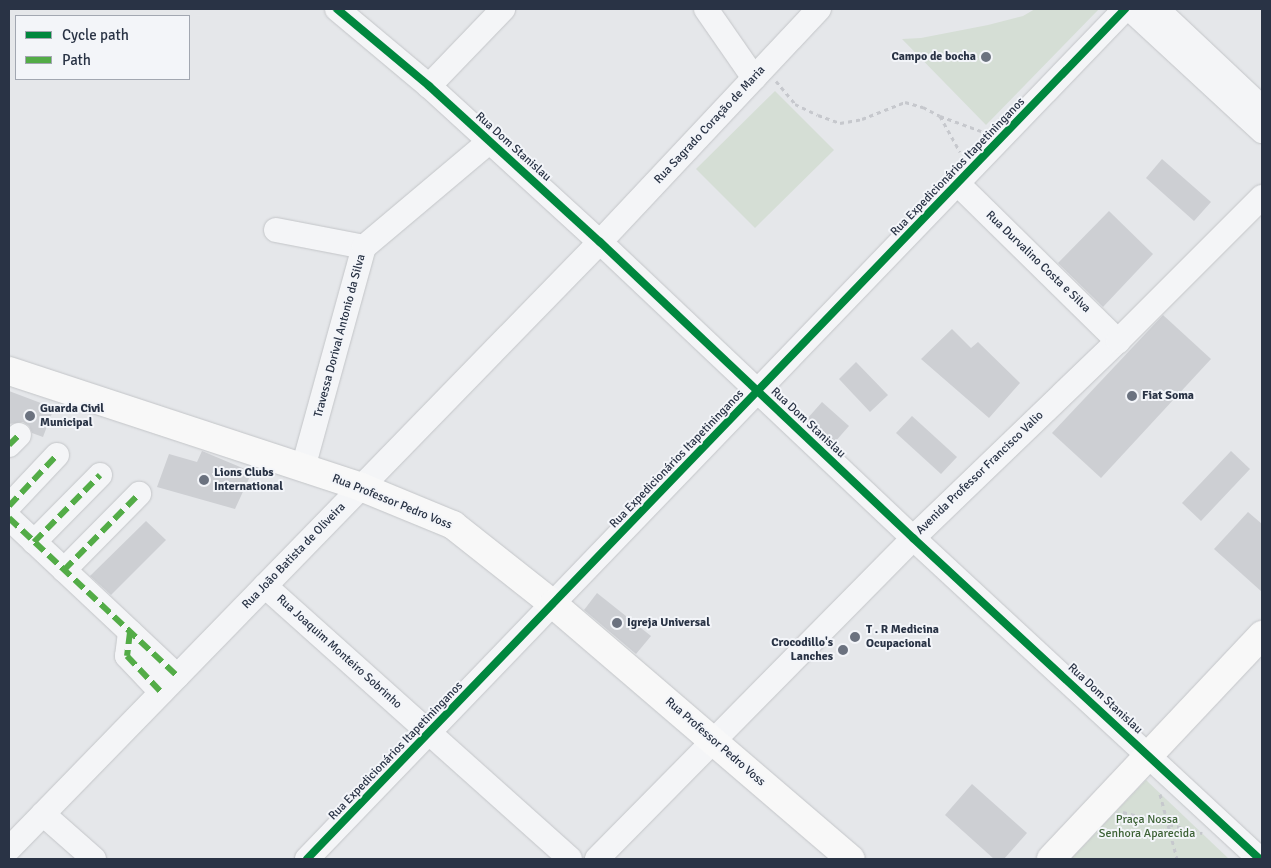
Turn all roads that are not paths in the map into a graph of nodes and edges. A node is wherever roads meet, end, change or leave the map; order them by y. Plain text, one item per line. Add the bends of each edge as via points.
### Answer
1 (337, 9) edge
2 (502, 9) edge
3 (706, 9) edge
4 (819, 9) edge
5 (1125, 9) edge
6 (1130, 9) edge
7 (1157, 9) edge
8 (759, 73) junction
9 (429, 86) junction
10 (1262, 108) edge
11 (1262, 131) edge
12 (490, 141) junction
13 (964, 177) junction
14 (1262, 198) edge
15 (276, 230) dead end
16 (600, 242) junction
17 (364, 247) junction
18 (1118, 341) junction
19 (9, 371) edge
20 (758, 391) junction
21 (57, 455) dead end
22 (303, 468) junction
23 (100, 475) dead end
24 (361, 487) junction
25 (139, 494) dead end
26 (9, 506) edge
27 (9, 518) edge
28 (913, 538) junction
29 (34, 542) junction
30 (64, 570) junction
31 (265, 586) junction
32 (553, 604) junction
33 (1262, 635) edge
34 (169, 684) junction
35 (429, 733) junction
36 (713, 741) junction
37 (1148, 755) junction
38 (43, 814) junction
39 (9, 849) edge
40 (94, 859) edge
41 (307, 859) edge
42 (570, 859) edge
43 (597, 859) edge
44 (852, 859) edge
45 (1051, 859) edge
46 (1260, 859) edge

1 - 9 street, Rua Dom Stanislau
2 - 9 street
3 - 8 street
4 - 8 street, Rua Sagrado Coração de Maria
5 - 13 street, Rua Expedicionários Itapetininganos
6 - 11 street
7 - 10 street
8 - 16 street, Rua Sagrado Coração de Maria
9 - 12 street, Rua Dom Stanislau
12 - 16 street, Rua Dom Stanislau
12 - 17 street, Travessa Dorival Antonio da Silva
13 - 18 street, Rua Durvalino Costa e Silva
13 - 20 street, Rua Expedicionários Itapetininganos
14 - 18 street, Avenida Professor Francisco Valio
15 - 17 street
16 - 20 street, Rua Dom Stanislau
16 - 24 street, Rua João Batista de Oliveira
17 - 22 street, Travessa Dorival Antonio da Silva
18 - 28 street, Avenida Professor Francisco Valio
19 - 22 main road, Rua Professor Pedro Voss
20 - 28 street, Rua Dom Stanislau
20 - 32 street, Rua Expedicionários Itapetininganos
21 - 26 street
22 - 24 main road, Rua Professor Pedro Voss
23 - 29 street
24 - 31 street, Rua João Batista de Oliveira
24 - 32 main road, Rua Professor Pedro Voss via 453,525
25 - 30 street
27 - 29 street
28 - 36 street, Avenida Professor Francisco Valio
28 - 37 street, Rua Dom Stanislau
29 - 30 street
30 - 34 street via 130,632 127,656
31 - 34 street, Rua João Batista de Oliveira
31 - 35 street, Rua Joaquim Monteiro Sobrinho
32 - 35 street, Rua Expedicionários Itapetininganos
32 - 36 main road, Rua Professor Pedro Voss
33 - 37 main road
34 - 38 street, Rua João Batista de Oliveira
35 - 41 street, Rua Expedicionários Itapetininganos
35 - 42 street, Rua Joaquim Monteiro Sobrinho
36 - 43 street, Avenida Professor Francisco Valio
36 - 44 main road, Rua Professor Pedro Voss
37 - 45 main road
37 - 46 street, Rua Dom Stanislau
38 - 39 street, Rua João Batista de Oliveira
38 - 40 street

